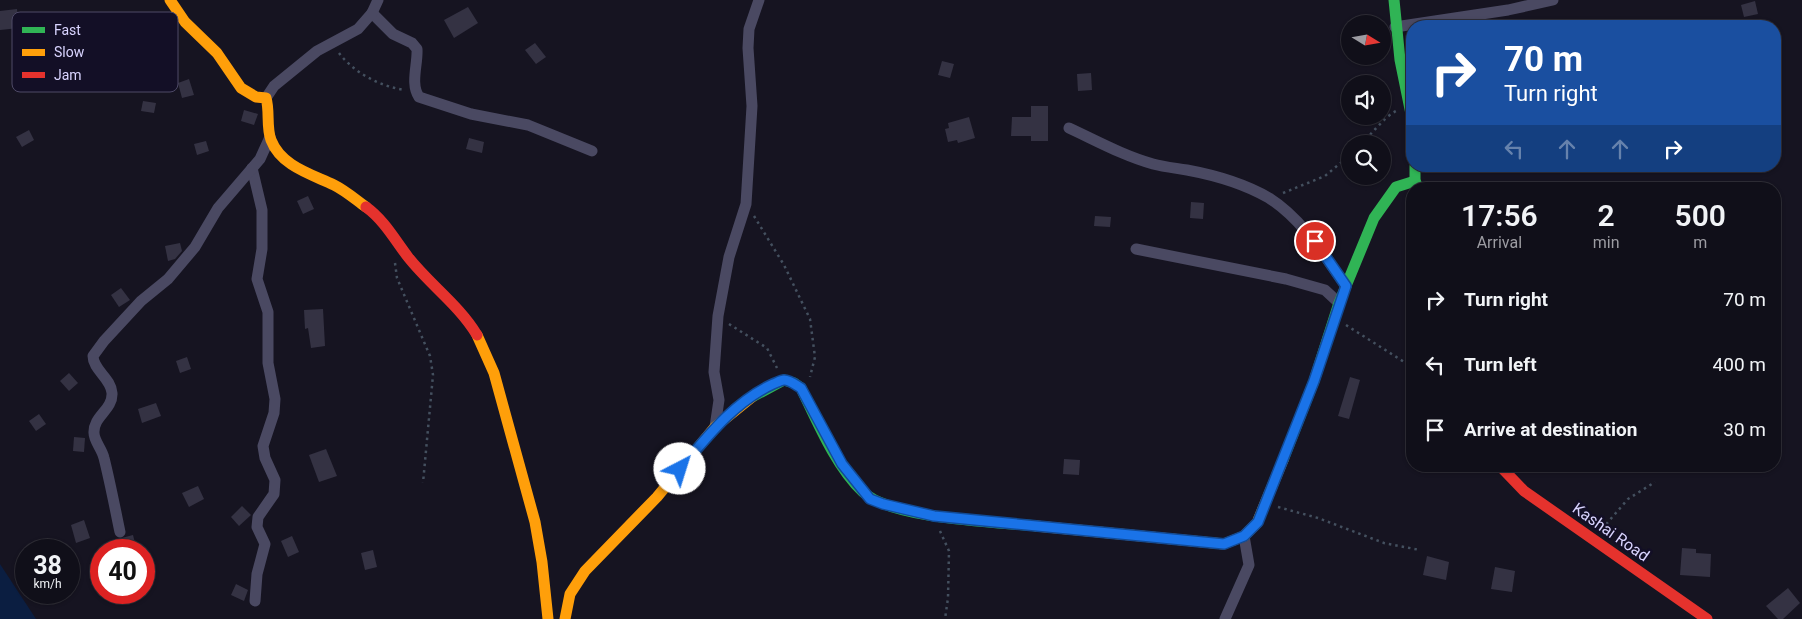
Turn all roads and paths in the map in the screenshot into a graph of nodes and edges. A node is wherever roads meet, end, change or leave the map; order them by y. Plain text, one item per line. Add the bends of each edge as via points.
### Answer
1 (377, 0) edge
2 (760, 0) edge
3 (1394, 0) edge
4 (1553, 0) edge
5 (172, 3) edge
6 (158, 12) edge
7 (372, 13) junction
8 (1442, 20) edge
9 (1406, 25) edge
10 (1395, 27) junction
11 (330, 42) junction
12 (416, 92) junction
13 (1406, 92) edge
14 (266, 98) junction
15 (1406, 106) edge
16 (1070, 128) dead end
17 (1372, 135) edge
18 (270, 137) junction
19 (592, 151) dead end
20 (1341, 163) edge
21 (252, 168) junction
22 (1406, 186) edge
23 (1270, 199) junction
24 (746, 204) junction
25 (1136, 249) dead end
26 (394, 260) dead end
27 (1346, 286) junction
28 (1339, 303) junction
29 (718, 316) junction
30 (1334, 317) junction
31 (1406, 363) edge
32 (784, 380) junction
33 (805, 396) junction
34 (714, 427) junction
35 (1506, 472) edge
36 (1655, 482) dead end
37 (423, 483) dead end
38 (1266, 504) junction
39 (933, 516) junction
40 (120, 532) dead end
41 (1244, 536) junction
42 (1593, 540) junction
43 (1420, 550) dead end
44 (255, 601) dead end
45 (548, 619) edge
46 (565, 619) edge
47 (945, 619) edge
48 (1226, 619) edge
49 (1707, 619) edge

1 - 7 street
2 - 24 street via 749,29 752,106
3 - 10 street
4 - 8 street
5 - 6 path
5 - 14 street via 188,26 218,54 232,80 250,94
7 - 11 street via 358,29
7 - 12 street via 394,34 417,48
9 - 10 street
10 - 13 street
11 - 12 path via 347,64 364,75 395,89
11 - 14 street via 274,86
12 - 19 street via 427,101 528,125
14 - 18 street
15 - 17 path via 1387,116
16 - 23 street via 1132,158 1225,180
18 - 21 street
18 - 45 street via 277,154 289,164 336,186 369,209 409,258 466,317 480,340 494,373 535,522
20 - 23 path via 1325,176
21 - 40 street via 218,208 195,247 168,279 141,301 93,356 94,363 111,386 110,406 94,427 94,435 103,455
21 - 44 street via 262,210 258,279 268,312 268,363 275,399 263,446 275,480 274,494 258,517 257,527 265,544 257,574
22 - 27 street via 1396,187 1374,218
23 - 27 street via 1315,241
24 - 29 street via 730,257
24 - 33 path via 784,265 810,319 815,357
25 - 28 street via 1286,279 1325,290
26 - 37 path via 397,278 430,356 433,375
27 - 28 street
28 - 30 street
29 - 32 path via 767,348
29 - 34 street via 714,372 719,400
30 - 31 path
30 - 38 street via 1314,381
32 - 33 street via 794,383
32 - 34 street via 745,401
33 - 39 street via 842,464 870,499
34 - 46 street via 657,497 585,571 570,594
35 - 42 street, Kashai Road via 1524,491
36 - 42 path via 1628,499
38 - 41 street via 1258,522
38 - 43 path via 1318,518 1384,544
39 - 41 street via 1204,543 1224,544
39 - 47 path via 949,551
41 - 48 street via 1249,565
42 - 49 street, Kashai Road

